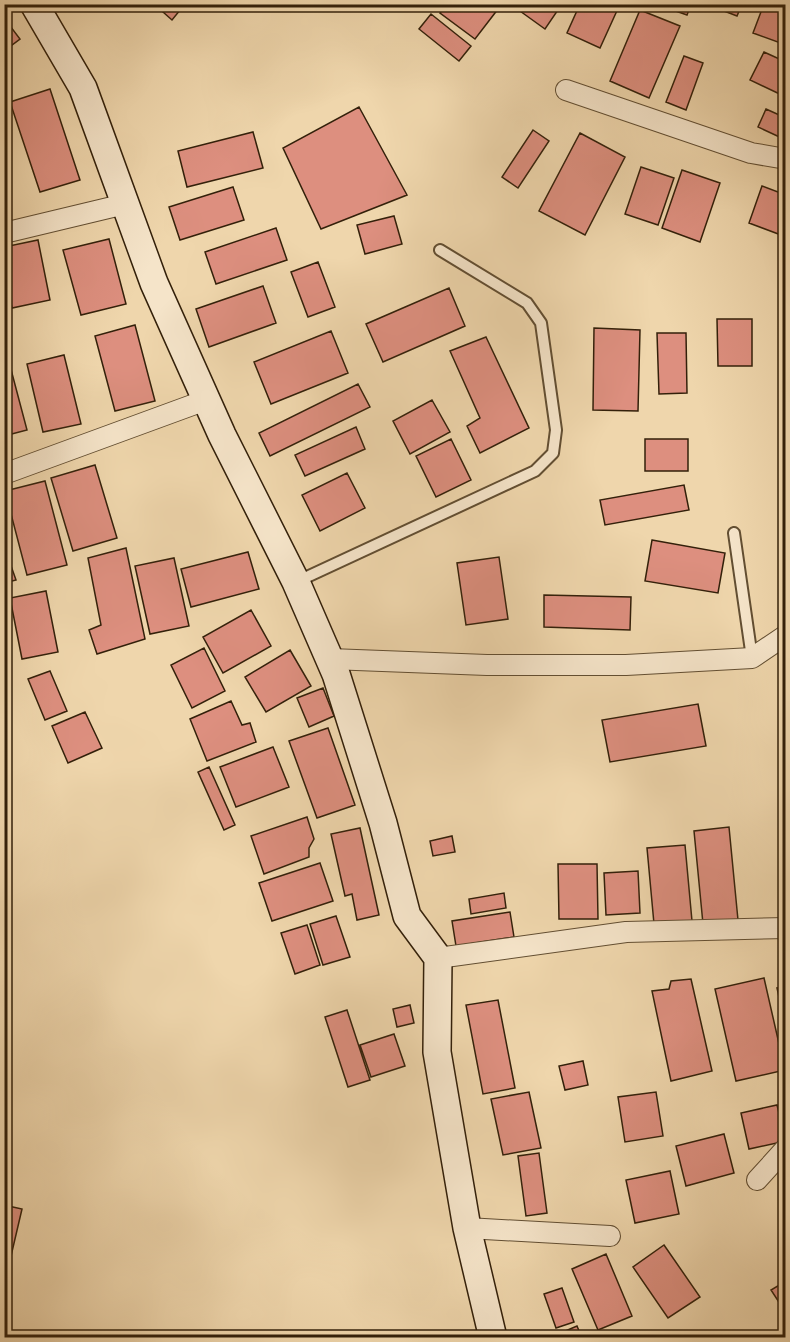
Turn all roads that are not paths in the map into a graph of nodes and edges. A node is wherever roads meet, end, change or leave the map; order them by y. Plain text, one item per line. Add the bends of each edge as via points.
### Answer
1 (34, 4) edge
2 (566, 90) dead end
3 (786, 159) edge
4 (125, 204) junction
5 (4, 234) edge
6 (440, 250) dead end
7 (206, 400) junction
8 (4, 474) edge
9 (734, 533) dead end
10 (296, 582) junction
11 (786, 635) edge
12 (752, 658) junction
13 (330, 659) junction
14 (786, 928) edge
15 (438, 958) junction
16 (786, 1149) edge
17 (757, 1180) dead end
18 (467, 1228) junction
19 (610, 1236) dead end
20 (493, 1338) edge

1 - 4 street via 83,88
2 - 3 street via 752,153
4 - 5 street
4 - 7 street via 154,283
6 - 10 lane via 527,303 541,323 556,430 553,453 535,471
7 - 8 street
7 - 10 street
9 - 12 lane
10 - 13 street
11 - 12 street
12 - 13 street via 579,665
13 - 15 street via 360,745 407,916
14 - 15 street via 626,932
15 - 18 street via 437,1052
16 - 17 street
18 - 19 street
18 - 20 street

